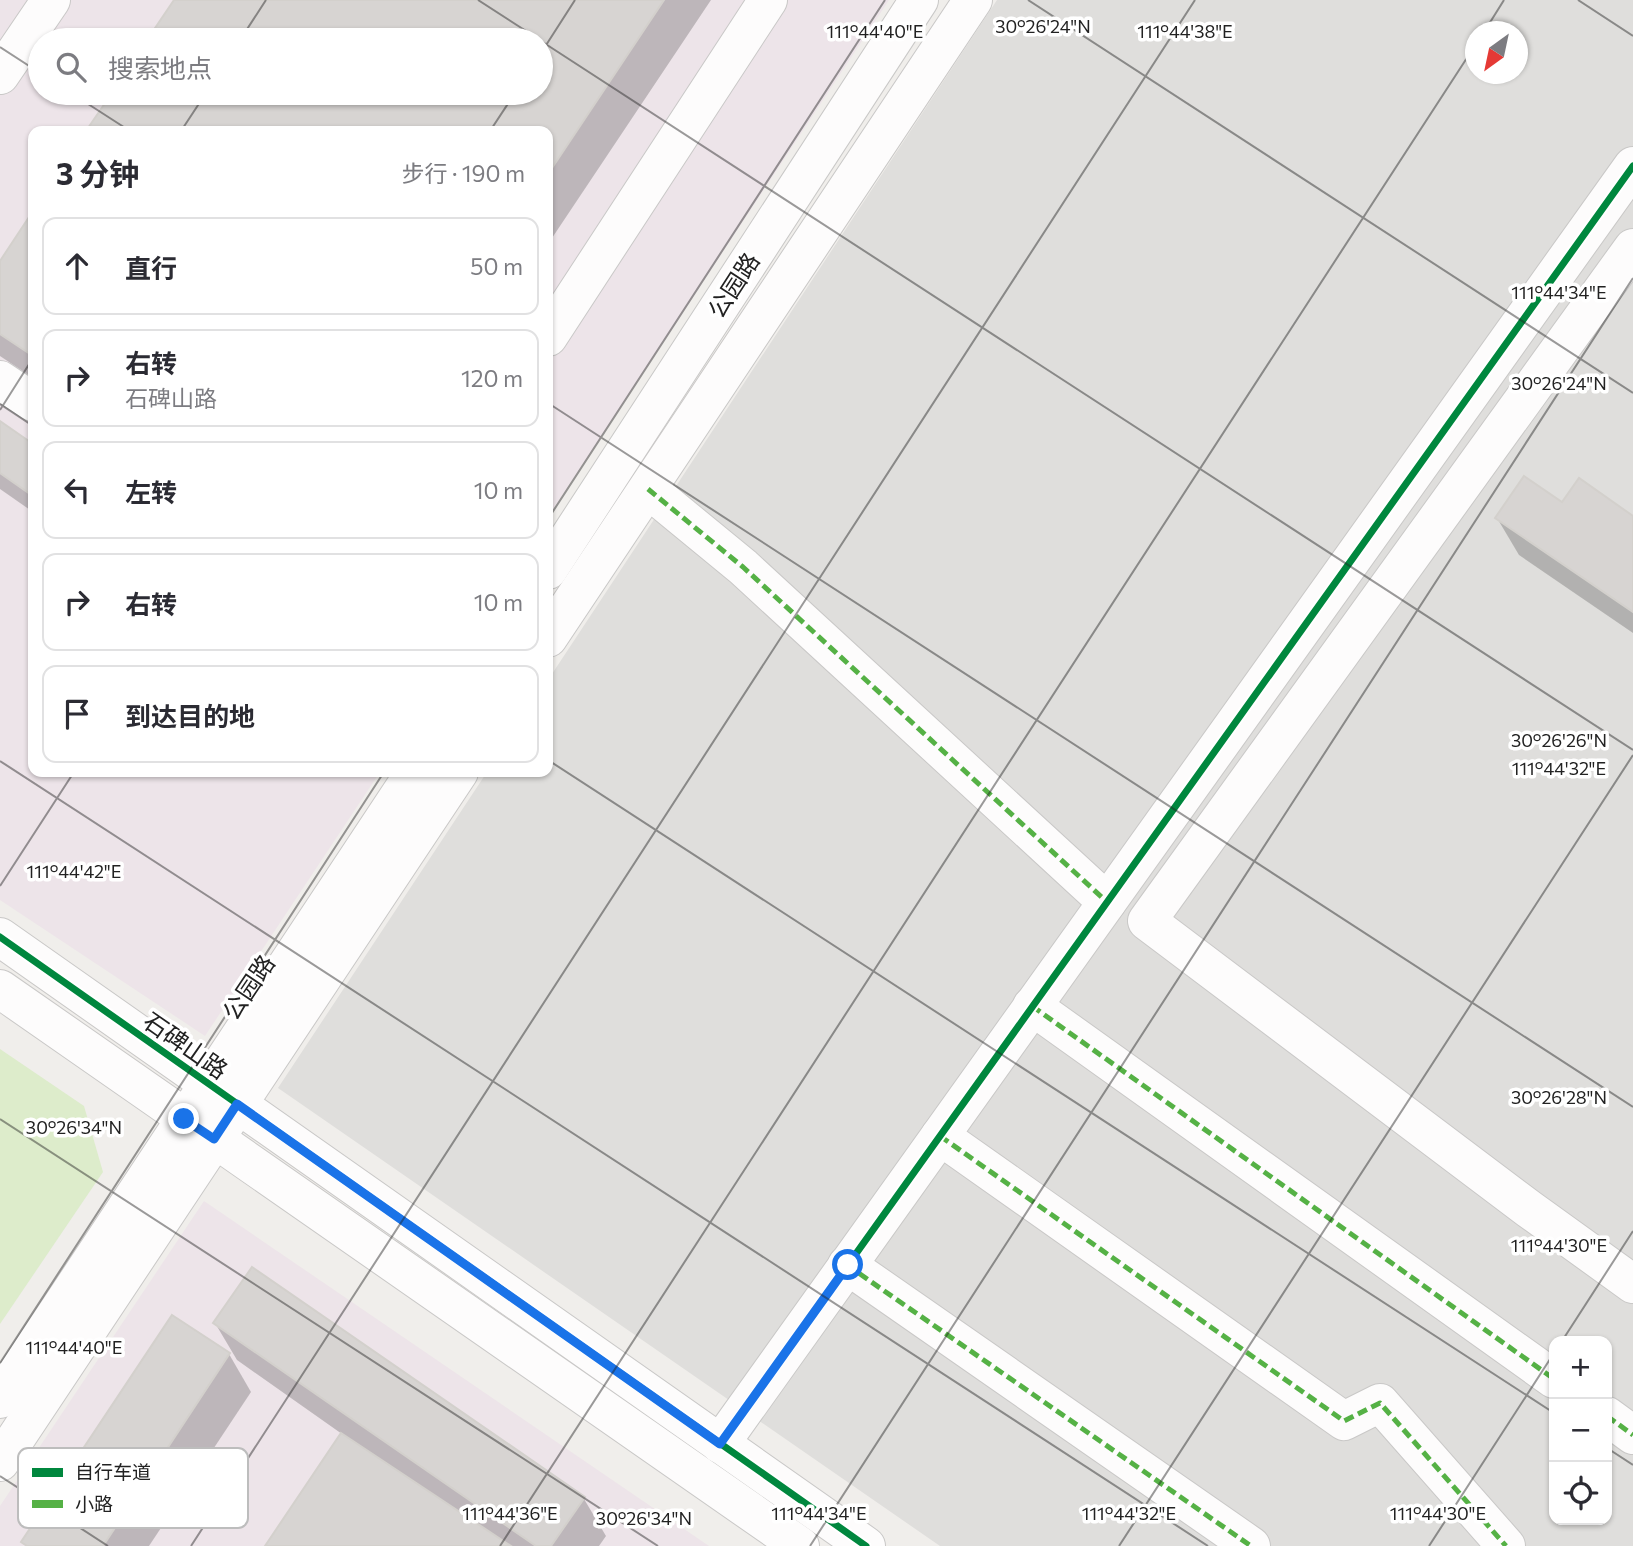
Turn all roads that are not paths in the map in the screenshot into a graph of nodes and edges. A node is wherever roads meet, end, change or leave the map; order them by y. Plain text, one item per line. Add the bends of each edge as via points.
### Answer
1 (51, 0) edge
2 (768, 0) edge
3 (919, 0) edge
4 (973, 0) edge
5 (32, 28) edge
6 (28, 34) edge
7 (0, 75) edge
8 (1633, 166) edge
9 (1633, 248) edge
10 (553, 329) edge
11 (0, 380) edge
12 (28, 399) edge
13 (648, 489) junction
14 (553, 562) edge
15 (553, 631) edge
16 (412, 777) edge
17 (455, 777) edge
18 (1107, 902) junction
19 (0, 937) edge
20 (0, 989) edge
21 (1032, 1006) junction
22 (222, 1094) junction
23 (199, 1129) junction
24 (940, 1136) junction
25 (848, 1265) junction
26 (1633, 1284) edge
27 (1549, 1375) edge
28 (0, 1399) edge
29 (1612, 1420) edge
30 (1633, 1435) edge
31 (720, 1444) junction
32 (0, 1462) edge
33 (800, 1546) edge
34 (866, 1546) edge
35 (1251, 1546) edge
36 (1506, 1546) edge

1 - 5 street
2 - 10 street
3 - 14 street, 公园路
4 - 13 street
6 - 7 street
8 - 18 street
9 - 26 street via 1147,921
11 - 12 street
13 - 15 street
13 - 18 street via 743,567
16 - 22 street, 公园路
17 - 22 street
18 - 21 street
19 - 22 street, 石碑山路
20 - 23 street
21 - 24 street
21 - 27 street
22 - 23 street
22 - 31 street, 石碑山路
23 - 28 street
23 - 32 street
23 - 33 street
24 - 25 street
24 - 36 street via 1344,1421 1380,1403
25 - 31 street
25 - 35 street
29 - 30 street
31 - 34 street, 石碑山路

